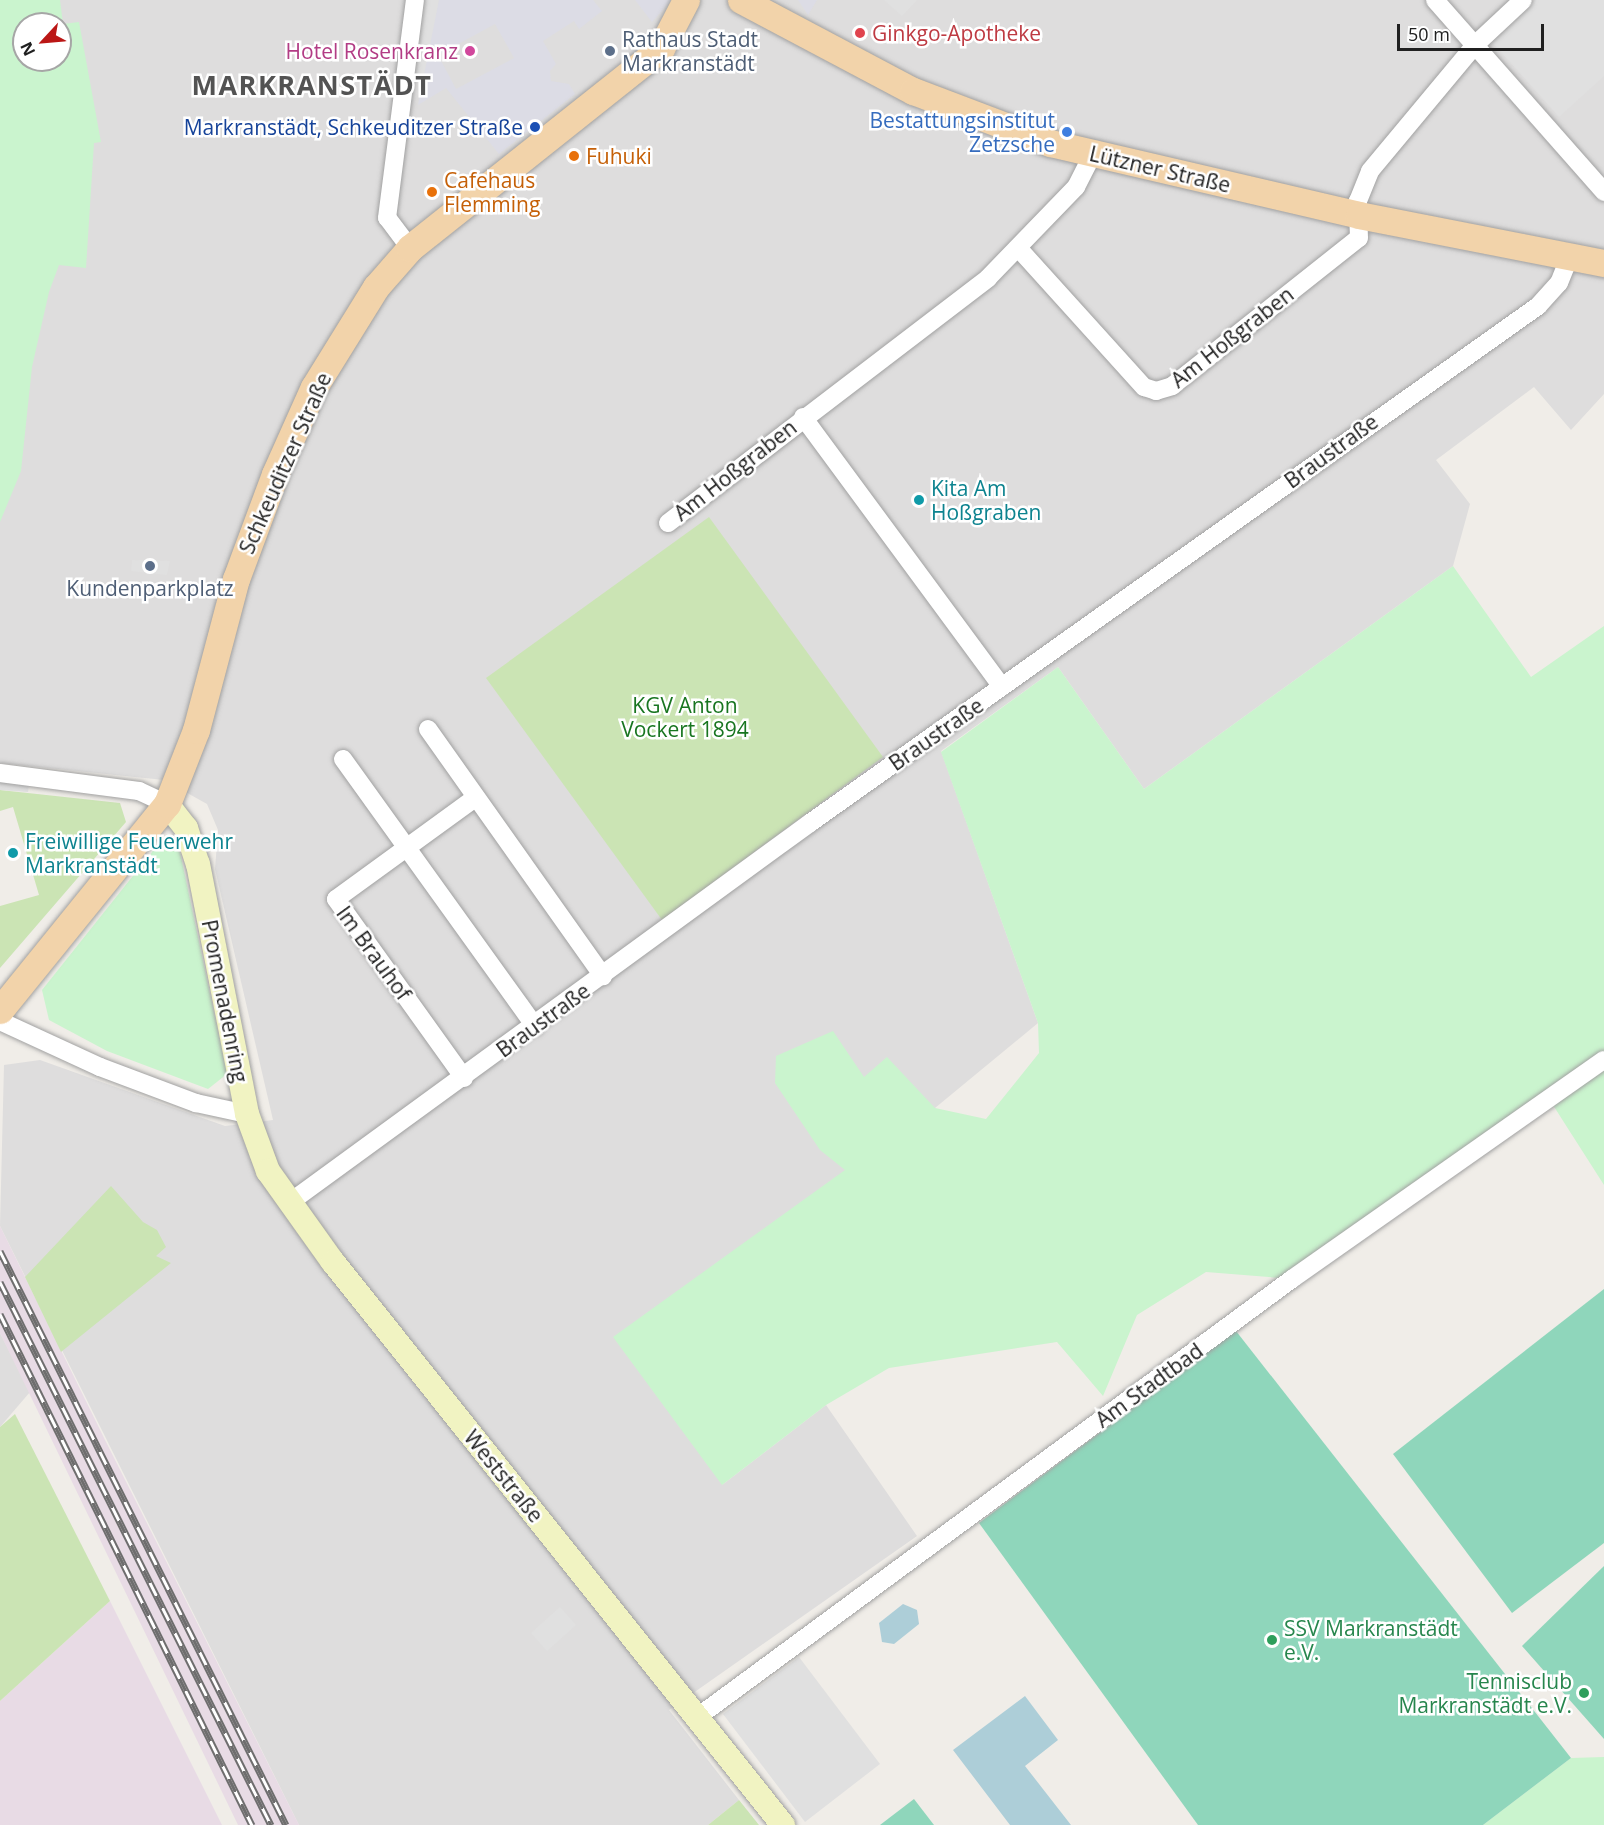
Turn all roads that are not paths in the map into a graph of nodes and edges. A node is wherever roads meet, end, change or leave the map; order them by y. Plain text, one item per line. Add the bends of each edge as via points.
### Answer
1 (415, 0) edge
2 (686, 0) edge
3 (741, 0) edge
4 (1435, 0) edge
5 (1523, 0) edge
6 (1476, 44) junction
7 (1092, 154) junction
8 (1604, 192) edge
9 (1359, 215) junction
10 (410, 248) junction
11 (1020, 250) junction
12 (1570, 256) junction
13 (1604, 263) edge
14 (803, 417) junction
15 (668, 524) dead end
16 (1002, 687) junction
17 (428, 729) dead end
18 (343, 759) dead end
19 (0, 772) edge
20 (475, 798) junction
21 (167, 804) junction
22 (406, 847) junction
23 (603, 976) junction
24 (0, 1010) edge
25 (0, 1021) edge
26 (535, 1026) junction
27 (1604, 1060) edge
28 (464, 1078) junction
29 (247, 1114) junction
30 (289, 1203) junction
31 (699, 1716) junction
32 (783, 1825) edge

1 - 10 street via 387,218
2 - 10 main road, Schkeuditzer Straße via 662,48
3 - 7 main road, Lützner Straße via 914,91
4 - 6 street
5 - 6 street
6 - 8 street
6 - 9 street via 1370,171 1358,201
7 - 9 main road, Lützner Straße
7 - 11 street, Am Hoßgraben via 1076,187
9 - 11 street, Am Hoßgraben via 1359,238 1172,387 1156,391 1144,387
9 - 12 main road, Lützner Straße
10 - 21 main road, Schkeuditzer Straße via 376,287 314,387 275,474 236,579 196,730
11 - 14 street, Am Hoßgraben
12 - 13 main road, Lützner Straße
12 - 16 street, Braustraße via 1559,283 1538,306
14 - 15 street, Am Hoßgraben
14 - 16 street, Am Hoßgraben
16 - 23 street, Braustraße
17 - 20 street
18 - 22 street
19 - 21 street, Promenadenring via 139,790
20 - 22 street, Im Brauhof
20 - 23 street
21 - 24 main road, Schkeuditzer Straße
21 - 29 main road, Promenadenring via 186,828 198,864
22 - 26 street
22 - 28 street, Im Brauhof via 336,899
23 - 26 street, Braustraße
25 - 29 street, Promenadenring via 100,1067 196,1103
26 - 28 street, Braustraße
27 - 31 street, Am Stadtbad via 1284,1285
28 - 30 street, Braustraße
29 - 30 main road, Weststraße via 268,1171
30 - 31 main road, Weststraße
31 - 32 main road, Weststraße

